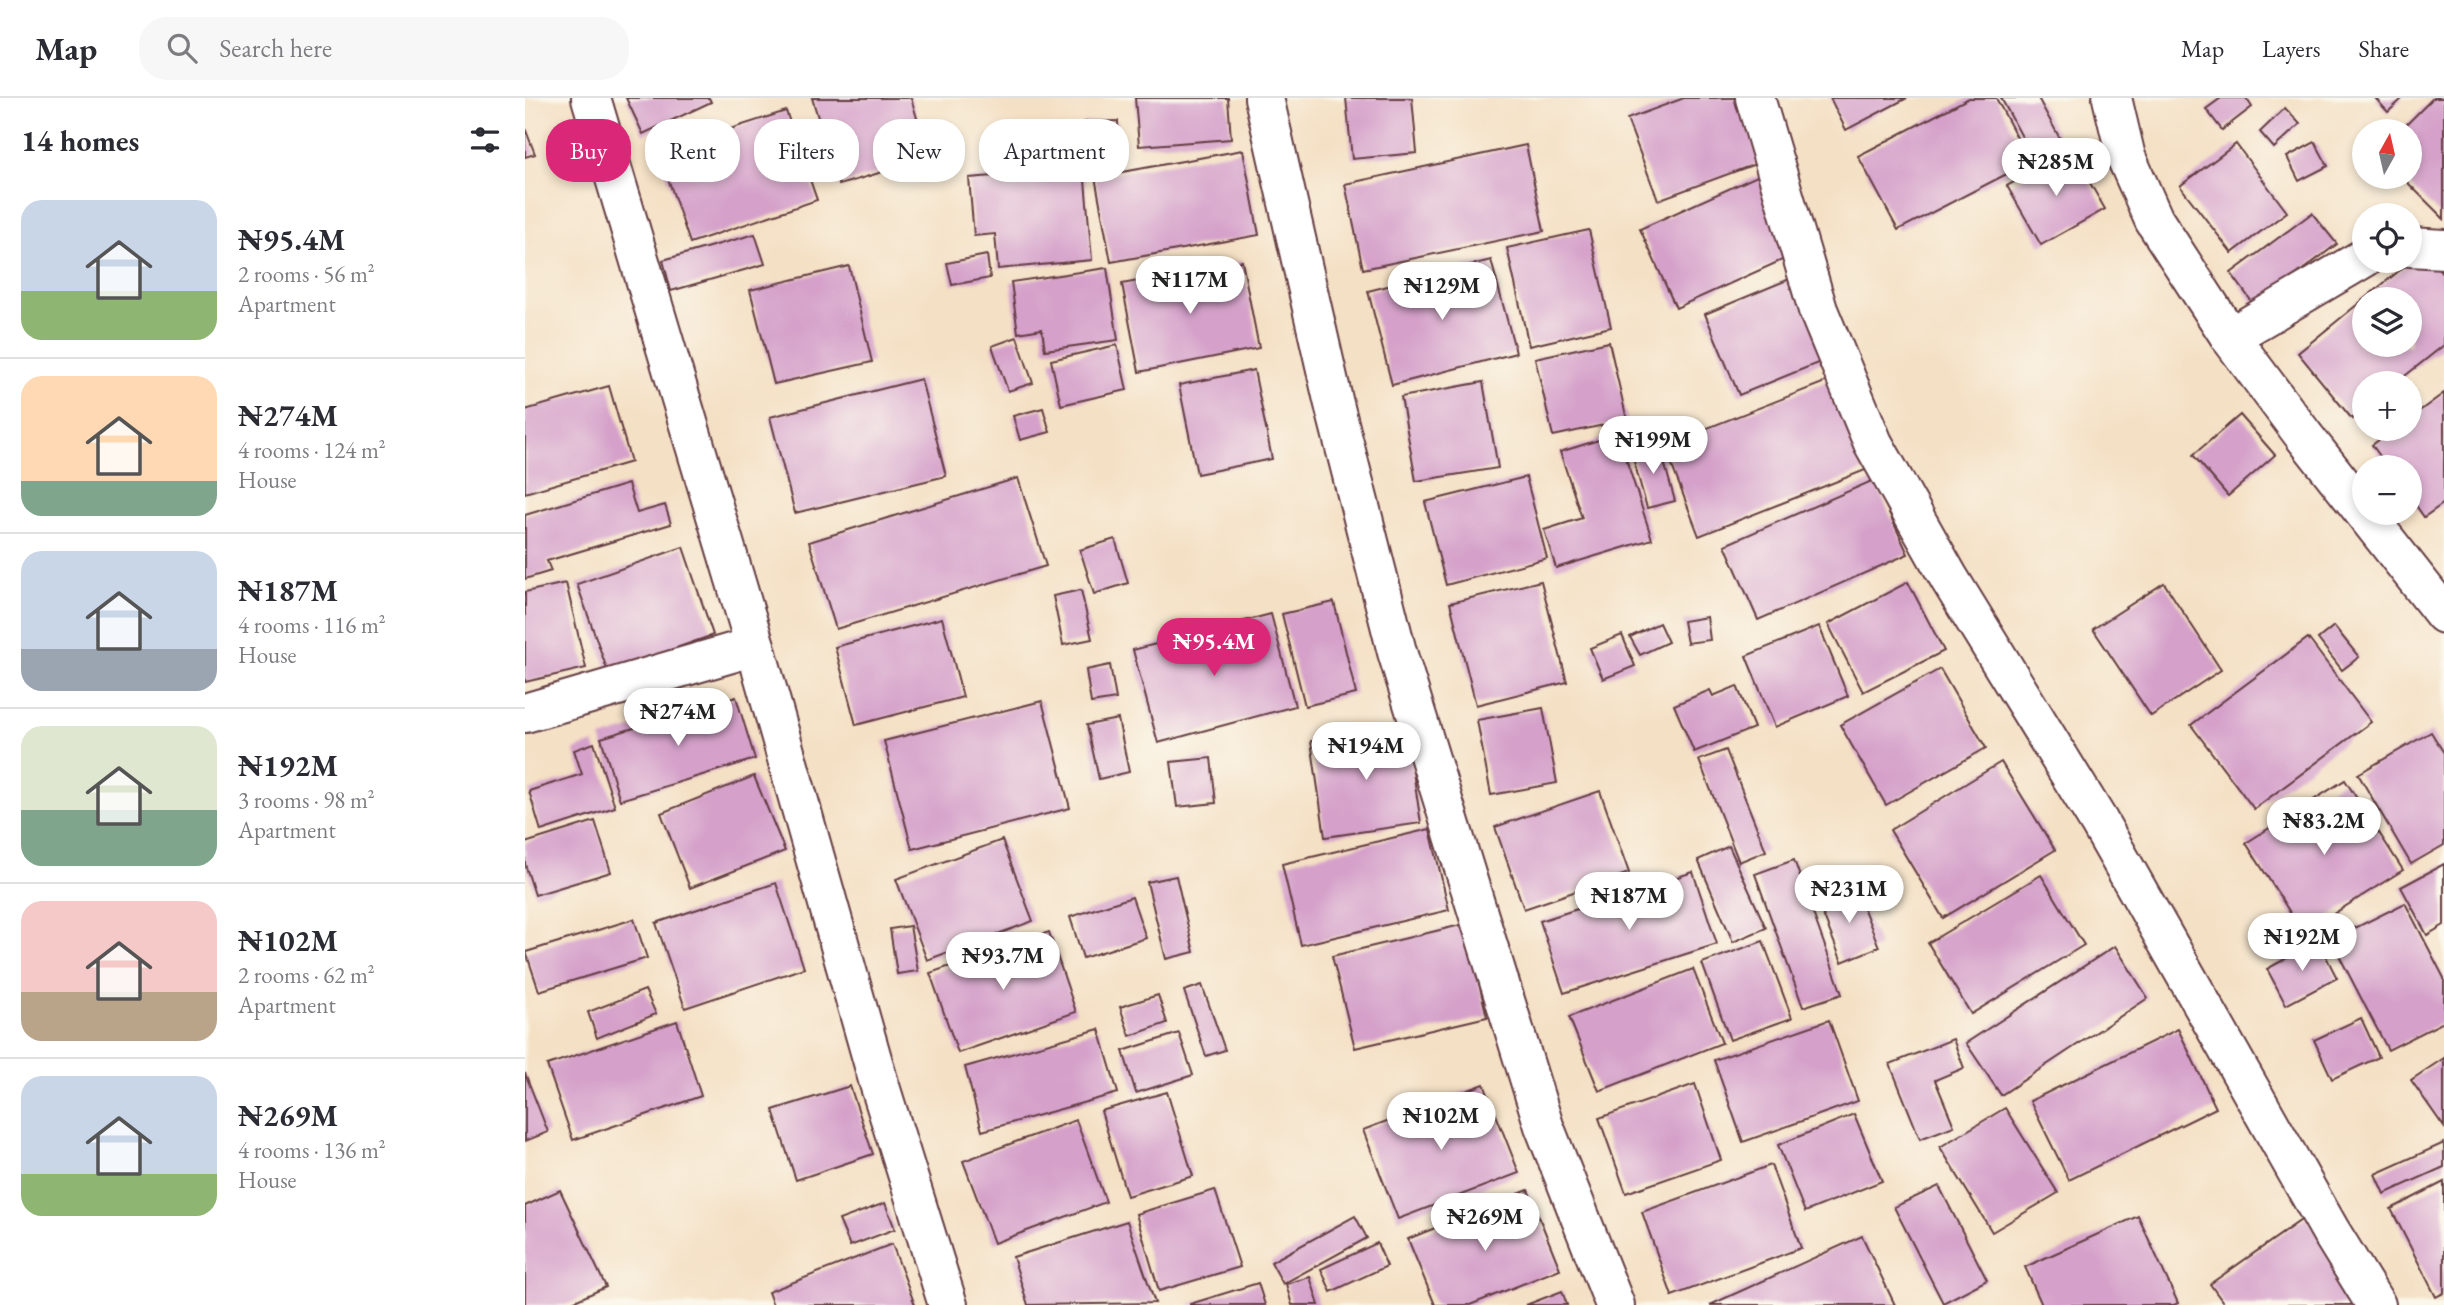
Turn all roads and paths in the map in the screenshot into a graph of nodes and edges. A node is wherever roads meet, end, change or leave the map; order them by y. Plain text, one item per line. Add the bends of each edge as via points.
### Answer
1 (591, 98) edge
2 (1264, 98) edge
3 (1755, 98) edge
4 (2112, 98) edge
5 (2422, 248) edge
6 (2444, 249) edge
7 (2352, 265) edge
8 (2230, 337) junction
9 (2444, 614) edge
10 (755, 646) junction
11 (525, 713) edge
12 (948, 1305) edge
13 (1615, 1305) edge
14 (2376, 1305) edge

1 - 10 street
2 - 13 street via 1397,652 1544,1126
3 - 14 street via 1818,310 1873,443 1949,578 2099,822
4 - 8 street via 2126,157 2154,220
5 - 6 street
7 - 8 street
8 - 9 street
10 - 11 street
10 - 12 street via 878,1080

